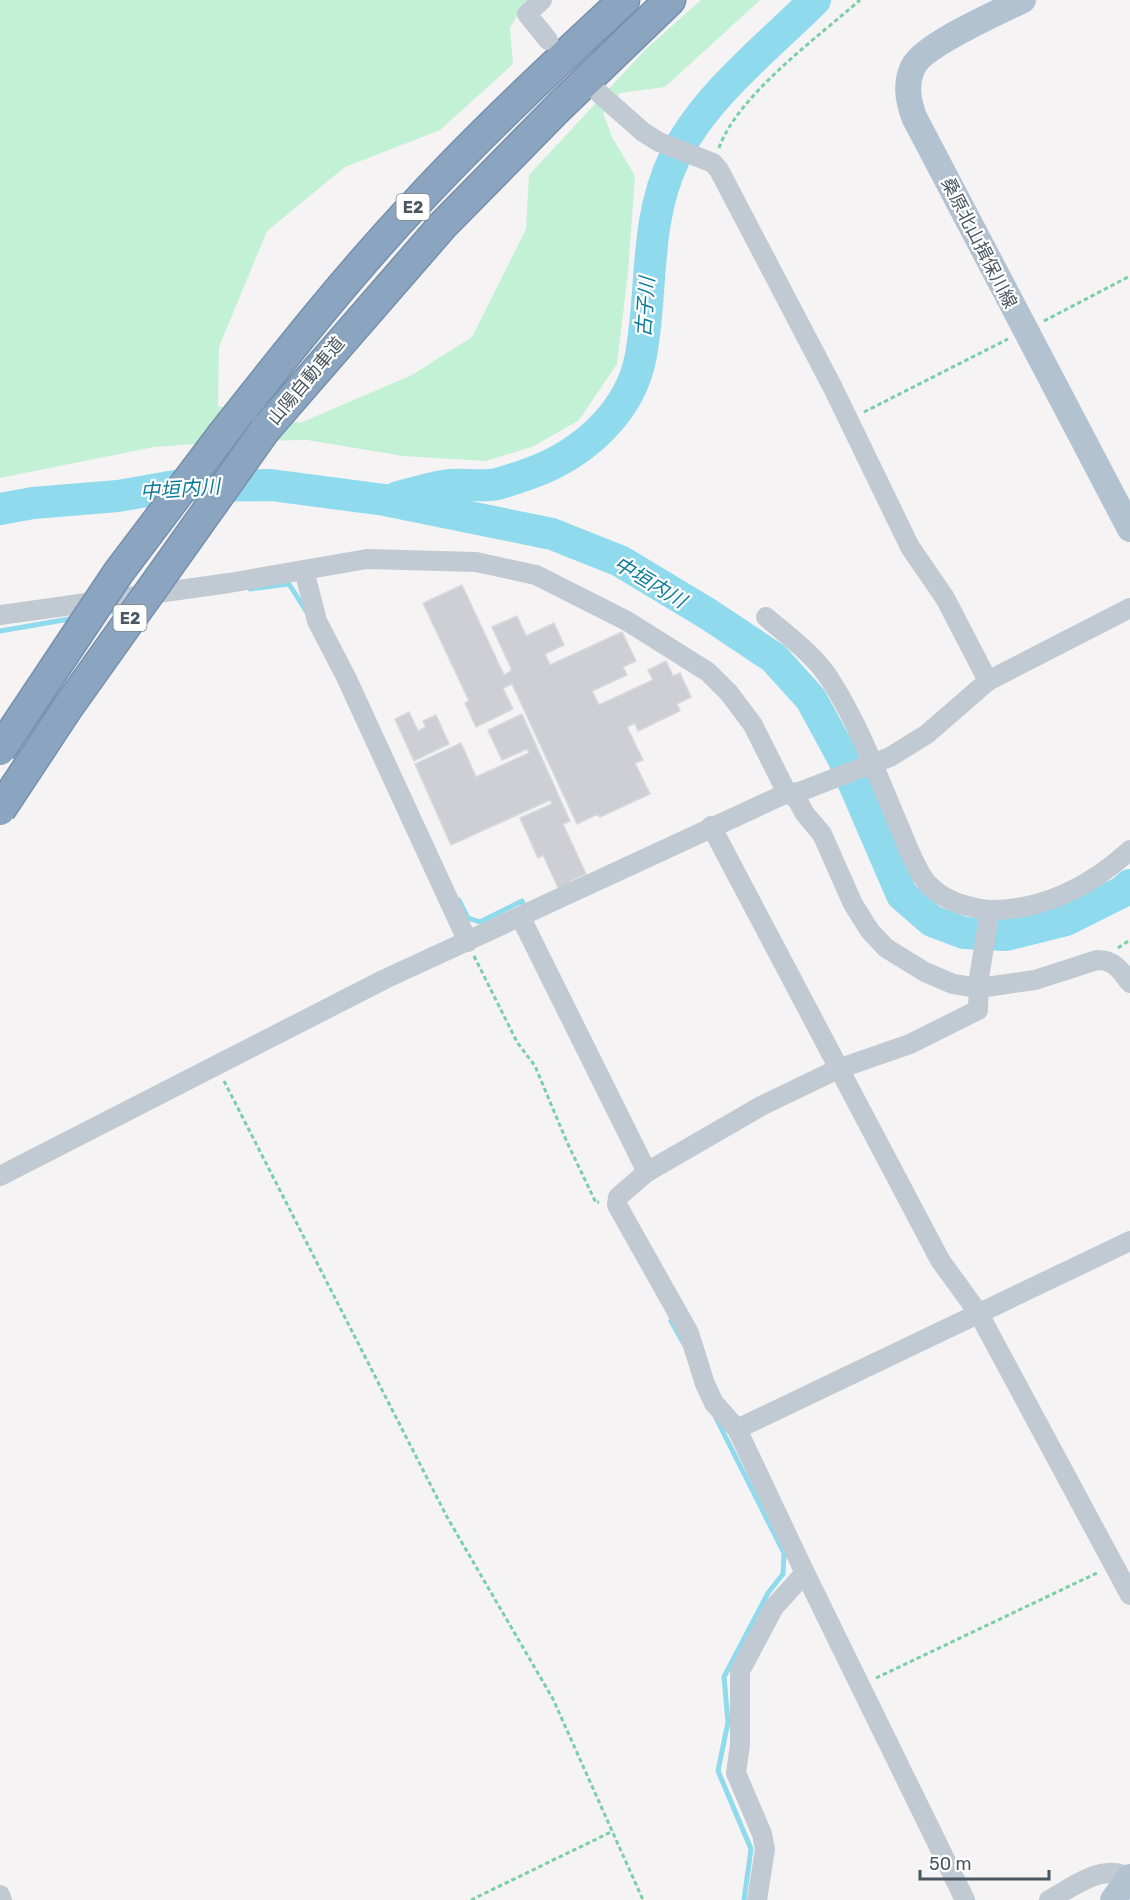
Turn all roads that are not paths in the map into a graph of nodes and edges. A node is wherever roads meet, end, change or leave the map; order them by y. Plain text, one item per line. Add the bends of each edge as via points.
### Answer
1 (542, 0) edge
2 (624, 0) edge
3 (670, 0) edge
4 (1023, 0) edge
5 (548, 40) dead end
6 (599, 93) dead end
7 (1130, 530) edge
8 (304, 570) junction
9 (1130, 608) edge
10 (0, 615) edge
11 (766, 617) dead end
12 (988, 681) junction
13 (0, 750) edge
14 (869, 765) junction
15 (793, 792) junction
16 (0, 810) edge
17 (711, 826) junction
18 (1130, 850) edge
19 (988, 913) junction
20 (521, 918) junction
21 (468, 942) junction
22 (979, 983) junction
23 (1130, 983) edge
24 (838, 1069) junction
25 (646, 1172) junction
26 (0, 1176) edge
27 (1130, 1241) edge
28 (979, 1314) junction
29 (737, 1429) junction
30 (805, 1574) junction
31 (1130, 1595) edge
32 (1130, 1878) edge
33 (0, 1896) edge
34 (2, 1900) edge
35 (757, 1900) edge
36 (965, 1900) edge
37 (1049, 1900) edge
38 (1113, 1900) edge

1 - 5 street via 527,14
2 - 13 highway, 山陽自動車道 / E2, bridge via 418,201 307,327 118,573
3 - 16 highway, 山陽自動車道 / E2, bridge via 443,225 265,430 68,707
4 - 7 main road, 桑原北山揖保川線 via 926,52 913,65 908,85 914,117
6 - 12 street via 659,142 710,162 849,419 910,547 945,598
8 - 10 street
8 - 15 street via 368,559 407,558 476,562 536,575 627,621 708,672 753,725
8 - 21 street via 317,621
9 - 12 street
11 - 14 street via 819,663 846,706
12 - 14 street via 927,734
14 - 15 street
14 - 19 street via 927,883 944,897
15 - 17 street
15 - 22 street via 822,834 853,904 886,948 953,984
17 - 20 street
17 - 24 street
18 - 19 street via 1088,883 1039,905
19 - 22 street
20 - 21 street
20 - 25 street
21 - 26 street via 385,979
22 - 23 street via 1035,980 1107,960 1118,966
22 - 24 street via 978,1010 910,1044
24 - 25 street via 763,1105
24 - 28 street via 940,1260
25 - 29 street via 618,1197 617,1205 689,1333 714,1403
27 - 28 street
28 - 29 street
28 - 31 street
29 - 30 street
30 - 35 street via 774,1607 740,1671 736,1773 765,1849
30 - 36 street
32 - 37 street via 1122,1873 1098,1873
32 - 38 main road
33 - 34 street

